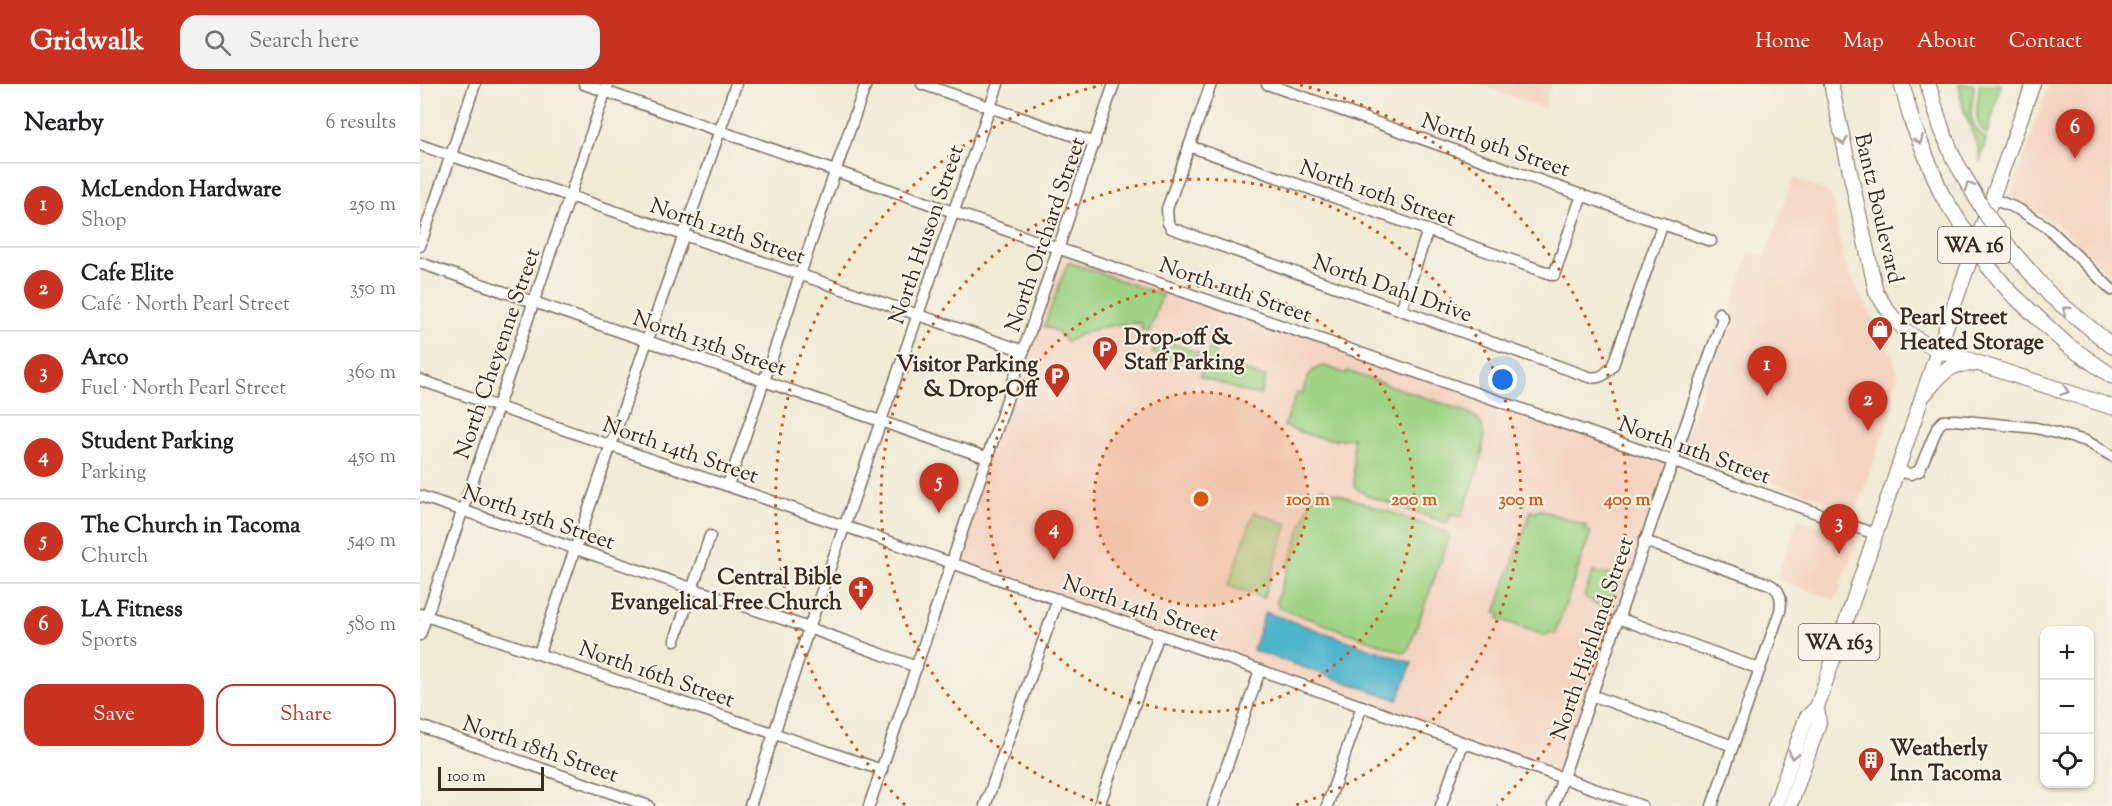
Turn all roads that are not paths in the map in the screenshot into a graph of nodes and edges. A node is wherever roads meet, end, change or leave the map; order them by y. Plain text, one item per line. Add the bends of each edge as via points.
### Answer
1 (475, 84) edge
2 (584, 84) edge
3 (736, 84) edge
4 (866, 84) edge
5 (922, 84) edge
6 (998, 84) edge
7 (1114, 84) edge
8 (1211, 84) edge
9 (1267, 84) edge
10 (1831, 84) edge
11 (1902, 84) edge
12 (1928, 84) edge
13 (2032, 84) edge
14 (607, 88) edge
15 (990, 107) junction
16 (721, 132) junction
17 (1095, 143) junction
18 (420, 145) edge
19 (1190, 146) junction
20 (451, 156) junction
21 (835, 171) junction
22 (1582, 195) junction
23 (571, 197) junction
24 (1993, 199) junction
25 (954, 212) junction
26 (1662, 223) junction
27 (1428, 230) junction
28 (683, 236) junction
29 (1711, 241) dead end
30 (420, 246) edge
31 (1059, 248) junction
32 (420, 263) edge
33 (800, 274) junction
34 (2112, 290) edge
35 (534, 302) junction
36 (1401, 310) junction
37 (1719, 313) dead end
38 (917, 316) junction
39 (648, 341) junction
40 (2112, 346) edge
41 (1938, 350) junction
42 (1024, 351) junction
43 (1984, 364) junction
44 (2112, 376) edge
45 (420, 380) edge
46 (765, 381) junction
47 (1924, 394) junction
48 (498, 407) junction
49 (2112, 407) edge
50 (882, 421) junction
51 (612, 446) junction
52 (2112, 456) edge
53 (988, 458) junction
54 (1672, 461) junction
55 (1898, 471) junction
56 (728, 485) junction
57 (420, 496) edge
58 (462, 511) junction
59 (845, 525) junction
60 (1875, 534) junction
61 (710, 536) dead end
62 (1644, 541) junction
63 (576, 550) junction
64 (952, 563) junction
65 (692, 588) junction
66 (1058, 599) junction
67 (423, 615) edge
68 (1618, 618) junction
69 (809, 628) junction
70 (1159, 634) junction
71 (420, 635) edge
72 (675, 640) dead end
73 (539, 652) junction
74 (917, 667) junction
75 (1760, 669) junction
76 (1260, 670) junction
77 (1591, 695) junction
78 (1362, 706) junction
79 (1817, 707) junction
80 (420, 726) edge
81 (774, 732) junction
82 (1463, 743) junction
83 (1733, 746) junction
84 (882, 770) junction
85 (1563, 778) junction
86 (621, 801) edge
87 (649, 806) edge
88 (750, 806) edge
89 (869, 806) edge
90 (985, 806) edge
91 (1099, 806) edge
92 (1213, 806) edge
93 (1327, 806) edge
94 (1441, 806) edge
95 (1553, 806) edge
96 (1642, 806) edge
97 (1712, 806) edge
98 (1775, 806) edge
99 (1790, 806) edge

1 - 20 street
2 - 14 street, North 11th Street
3 - 16 street
4 - 21 street
5 - 15 street
6 - 15 street, North Huson Street
7 - 17 street, North Orchard Street
8 - 19 street
9 - 22 street, North 9th Street
10 -> 41 main road, Bantz Boulevard via 1876,292 1892,318
11 -> 44 highway, WA 16, bridge via 1912,122 1942,195 1988,266 2067,345
40 -> 12 highway, WA 16, bridge via 2050,297 1984,212 1953,157
13 - 24 main road, WA 163
14 - 16 street, North 11th Street
14 - 23 street, North Cheyenne Street
15 - 17 street
15 - 25 street, North Huson Street
16 - 21 street, North 11th Street
16 - 28 street
17 - 31 street, North Orchard Street
18 - 20 street, North 12th Street
19 - 27 street, North 10th Street
19 - 36 street, North Dahl Drive via 1167,209 1171,228
20 - 23 street, North 12th Street
20 - 30 street
21 - 25 street, North 11th Street
21 - 33 street
22 - 26 street, North 9th Street
22 - 27 street, North 10th Street via 1554,275
23 - 28 street, North 12th Street
23 - 35 street, North Cheyenne Street
24 - 34 street via 2047,227
24 - 41 main road, WA 163
25 - 31 street, North 11th Street
25 - 38 street, North Huson Street
26 - 29 street, North 9th Street
26 - 36 street, North Dahl Drive via 1616,359 1603,376 1592,378
27 - 36 street
28 - 33 street, North 12th Street
28 - 39 street
31 - 42 street, North Orchard Street
31 - 54 street, North 11th Street
32 - 35 street, North 13th Street
33 - 38 street, North 12th Street
33 - 46 street
35 - 39 street, North 13th Street
35 - 48 street, North Cheyenne Street
37 - 54 street, North Highland Street via 1723,318
38 - 42 street, North 12th Street
38 - 50 street, North Huson Street
39 - 46 street, North 13th Street
39 - 51 street
41 - 43 highway
41 - 47 main road, WA 163
42 - 53 street, North Orchard Street
43 - 47 highway via 1963,363 1949,368
43 -> 49 highway
45 - 48 street, North 14th Street
46 - 50 street, North 13th Street
46 - 56 street
47 - 55 main road, WA 163
48 - 51 street, North 14th Street
48 - 58 street, North Cheyenne Street
50 - 53 street, North 13th Street
50 - 59 street, North Huson Street
51 - 56 street, North 14th Street
51 - 63 street
52 - 55 street via 2086,441 2054,432 1949,420 1938,426 1919,471
53 - 64 street, North Orchard Street
54 - 60 street, North 11th Street
54 - 62 street, North Highland Street
55 - 60 main road, WA 163
56 - 59 street, North 14th Street
57 - 58 street, North 15th Street
58 - 63 street, North 15th Street
58 - 67 street, North Cheyenne Street
59 - 64 street, North 14th Street
59 - 69 street, North Huson Street
60 - 79 main road, WA 163
61 - 65 street
62 - 68 street, North Highland Street
62 - 75 street via 1769,584 1780,594 1780,611
63 - 65 street, North 15th Street
63 - 73 street
64 - 66 street, North 14th Street
64 - 74 street, North Orchard Street
65 - 69 street, North 15th Street
65 - 72 street
66 - 70 street, North 14th Street
66 - 90 street
67 - 71 street, North Cheyenne Street
67 - 73 street, North 16th Street
68 - 75 street
68 - 77 street, North Highland Street
69 - 74 street, North 15th Street
69 - 81 street, North Huson Street
70 - 76 street, North 14th Street
70 - 91 street
73 - 81 street, North 16th Street via 656,699
74 - 84 street, North Orchard Street
75 - 83 street
76 - 78 street, North 14th Street
76 - 92 street
77 - 83 street
77 - 85 street, North Highland Street
78 - 82 street, North 14th Street
78 - 93 street
79 -> 98 main road, WA 163 via 1806,718
79 - 99 main road, WA 163 via 1819,723
80 - 86 street, North 18th Street
81 - 84 street, North 16th Street
81 - 88 street, North Huson Street
82 - 85 street, North 14th Street
82 - 94 street
83 - 97 street
84 - 89 street, North Orchard Street
85 - 95 street, North Highland Street
85 - 96 street, North 14th Street
86 - 87 street, North 18th Street

